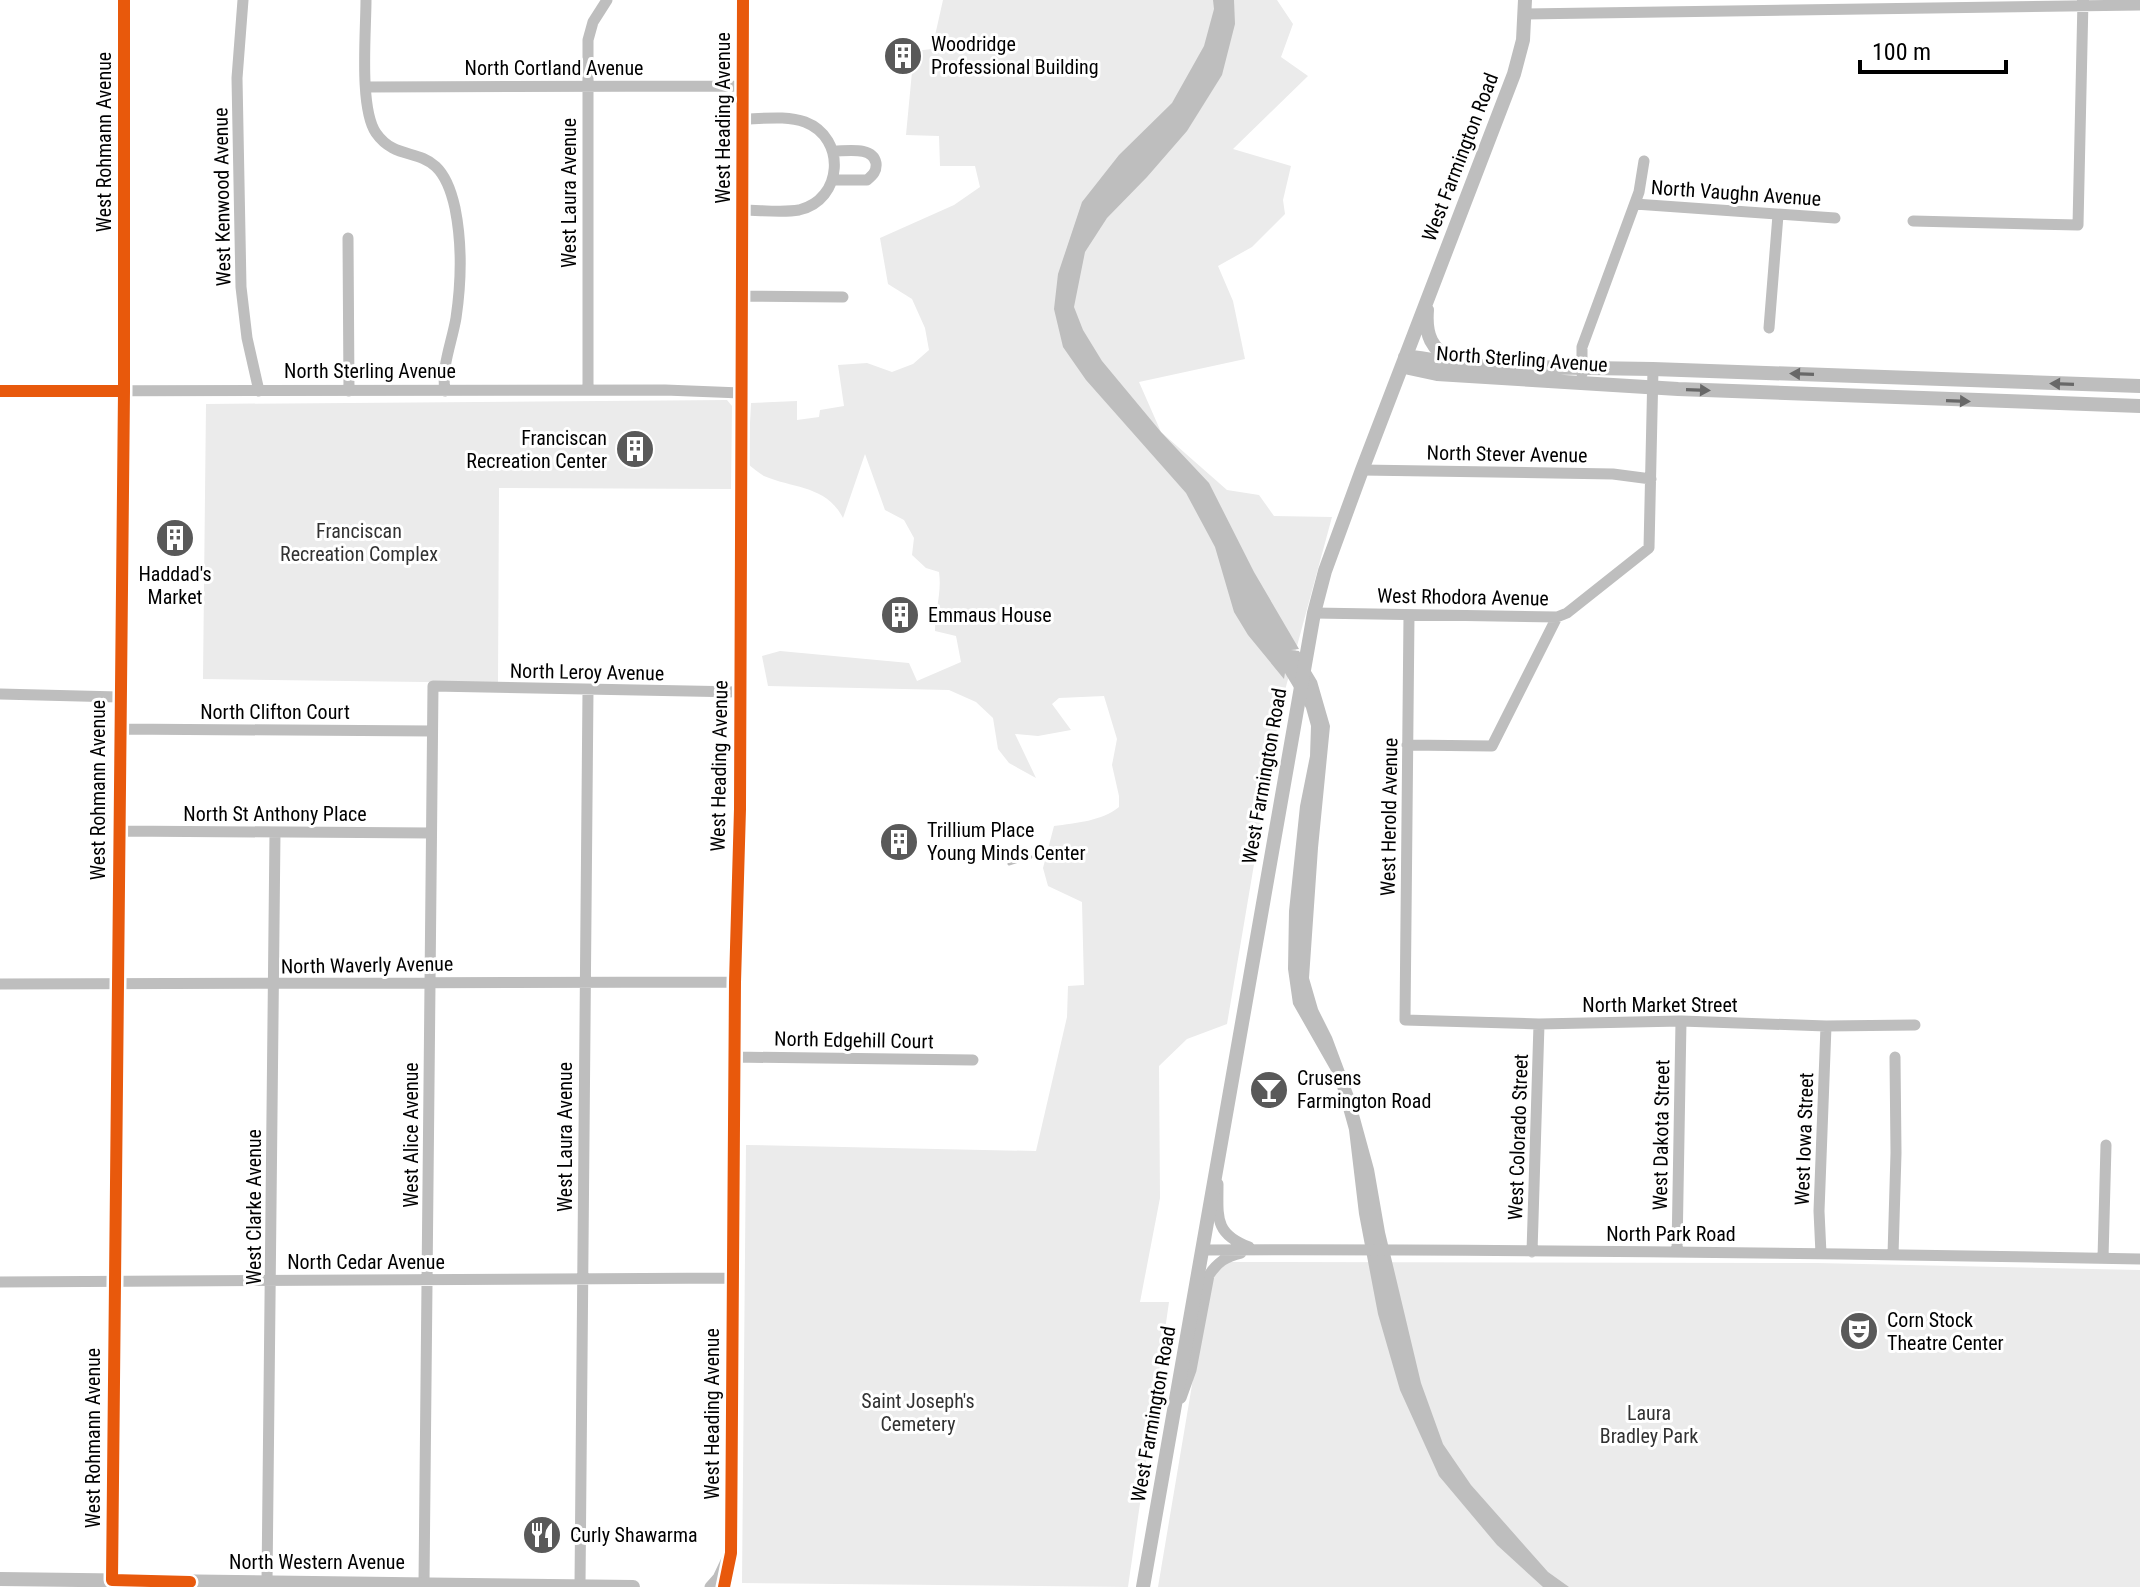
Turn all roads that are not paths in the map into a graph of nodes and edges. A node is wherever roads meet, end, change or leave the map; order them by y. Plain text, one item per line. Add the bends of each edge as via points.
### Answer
1 (124, 0) edge
2 (243, 0) edge
3 (366, 0) edge
4 (607, 0) edge
5 (743, 0) edge
6 (2083, 2) edge
7 (1938, 4) edge
8 (2140, 5) edge
9 (1525, 7) edge
10 (587, 86) junction
11 (743, 86) junction
12 (366, 87) junction
13 (743, 119) junction
14 (834, 151) junction
15 (1644, 161) dead end
16 (832, 180) junction
17 (1635, 204) junction
18 (743, 210) junction
19 (1778, 215) junction
20 (1835, 218) dead end
21 (1913, 221) dead end
22 (348, 238) dead end
23 (1434, 280) junction
24 (743, 296) junction
25 (843, 297) dead end
26 (1769, 328) dead end
27 (1405, 357) junction
28 (1522, 368) junction
29 (1653, 369) junction
30 (1582, 375) junction
31 (2140, 386) edge
32 (1652, 388) junction
33 (588, 390) junction
34 (0, 391) edge
35 (124, 391) junction
36 (259, 391) junction
37 (349, 391) junction
38 (445, 391) junction
39 (741, 393) junction
40 (2140, 406) edge
41 (1362, 470) junction
42 (1651, 479) junction
43 (1314, 613) junction
44 (1409, 615) junction
45 (1557, 617) junction
46 (433, 686) joint
47 (588, 690) junction
48 (740, 692) junction
49 (0, 694) edge
50 (119, 697) junction
51 (118, 729) junction
52 (432, 731) junction
53 (1407, 745) junction
54 (118, 831) junction
55 (275, 832) junction
56 (431, 833) junction
57 (584, 981) junction
58 (430, 982) junction
59 (735, 982) junction
60 (0, 984) edge
61 (273, 984) junction
62 (116, 985) junction
63 (1405, 1020) joint
64 (1681, 1021) junction
65 (1539, 1024) junction
66 (1915, 1025) dead end
67 (1826, 1026) junction
68 (734, 1057) junction
69 (1895, 1057) dead end
70 (973, 1060) dead end
71 (2106, 1145) dead end
72 (1218, 1157) junction
73 (1202, 1250) junction
74 (1257, 1250) junction
75 (1677, 1250) junction
76 (1532, 1252) junction
77 (1821, 1254) junction
78 (1893, 1255) junction
79 (2103, 1258) junction
80 (2140, 1259) edge
81 (733, 1278) junction
82 (114, 1280) junction
83 (272, 1280) junction
84 (429, 1280) junction
85 (582, 1281) junction
86 (0, 1282) edge
87 (1170, 1431) junction
88 (730, 1532) junction
89 (0, 1579) edge
90 (112, 1580) junction
91 (267, 1582) junction
92 (424, 1583) junction
93 (39, 1584) edge
94 (190, 1584) edge
95 (580, 1585) edge
96 (511, 1586) edge
97 (633, 1587) edge
98 (710, 1587) edge
99 (724, 1587) edge
100 (1143, 1587) edge

1 - 35 street, West Rohmann Avenue
2 - 36 street, West Kenwood Avenue via 237,78 241,287
3 - 12 street
4 - 10 street, West Laura Avenue via 588,40
5 - 11 street, West Heading Avenue
6 - 7 street
6 - 8 street
6 - 21 street via 2078,225
7 - 9 street
9 - 23 main road, West Farmington Road via 1514,74
10 - 11 street, North Cortland Avenue
10 - 12 street, North Cortland Avenue
10 - 33 street, West Laura Avenue
11 - 13 street, West Heading Avenue
12 - 38 street via 367,113 377,133 389,146 429,160 449,184 460,260
13 - 14 street via 806,122
13 - 18 street, West Heading Avenue
14 - 16 street
14 - 16 street via 867,151 876,167 867,180
15 - 17 street
16 - 18 street via 813,204 798,210
17 - 19 street, North Vaughn Avenue
17 - 30 street via 1582,347
18 - 24 street, West Heading Avenue
19 - 20 street, North Vaughn Avenue
19 - 26 street
22 - 37 street
23 - 27 main road, West Farmington Road
23 - 28 main road via 1427,326 1434,348 1454,360
24 - 25 street
24 - 39 street, West Heading Avenue
27 - 28 main road, North Sterling Avenue
27 - 30 main road, North Sterling Avenue via 1409,368 1428,373
27 - 41 main road, West Farmington Road
28 - 30 main road, North Sterling Avenue
29 - 30 main road, North Sterling Avenue
31 -> 29 main road, North Sterling Avenue
29 - 32 street, West Rhodora Avenue
30 - 32 main road, North Sterling Avenue
32 -> 40 main road, North Sterling Avenue
32 - 42 street, West Rhodora Avenue
33 - 38 street, North Sterling Avenue
33 - 39 street, North Sterling Avenue
34 - 35 street, North Sterling Avenue
35 - 36 street, North Sterling Avenue
35 - 50 street, West Rohmann Avenue
36 - 37 street, North Sterling Avenue
37 - 38 street, North Sterling Avenue
39 - 48 street, West Heading Avenue
41 - 42 street, North Stever Avenue
41 - 43 main road, West Farmington Road
42 - 45 street, West Rhodora Avenue via 1649,548
43 - 44 street, West Rhodora Avenue
43 - 72 main road, West Farmington Road
44 - 45 street, West Rhodora Avenue
44 - 53 street, West Herold Avenue
45 - 53 street via 1492,746
46 - 47 street, North Leroy Avenue
46 - 52 street, West Alice Avenue
47 - 48 street, North Leroy Avenue
47 - 57 street, West Laura Avenue
48 - 59 street, West Heading Avenue
49 - 50 street
50 - 51 street, West Rohmann Avenue
51 - 52 street, North Clifton Court
51 - 54 street, West Rohmann Avenue
52 - 56 street, West Alice Avenue
53 - 63 street, West Herold Avenue
54 - 55 street, North St Anthony Place
54 - 62 street, West Rohmann Avenue
55 - 56 street, North St Anthony Place
55 - 61 street, West Clarke Avenue
56 - 58 street, West Alice Avenue
57 - 58 street, North Waverly Avenue
57 - 59 street, North Waverly Avenue
57 - 85 street, West Laura Avenue
58 - 61 street, North Waverly Avenue
58 - 84 street, West Alice Avenue
59 - 68 street, West Heading Avenue
60 - 62 street, North Waverly Avenue
61 - 62 street, North Waverly Avenue
61 - 83 street, West Clarke Avenue
62 - 82 street, West Rohmann Avenue
63 - 65 street, North Market Street
64 - 65 street, North Market Street
64 - 67 street, North Market Street
64 - 75 street, West Dakota Street
65 - 76 street, West Colorado Street
66 - 67 street, North Market Street
67 - 77 street, West Iowa Street
68 - 70 street, North Edgehill Court
68 - 81 street, West Heading Avenue
69 - 78 street
71 - 79 street
72 - 73 main road, West Farmington Road
72 - 74 street via 1218,1223 1227,1236
73 - 74 street, North Park Road
73 - 87 main road, West Farmington Road
74 - 76 street, North Park Road
74 - 87 street via 1231,1255 1209,1275 1191,1370
75 - 76 street, North Park Road
75 - 77 street, North Park Road
77 - 78 street, North Park Road
78 - 79 street, North Park Road
79 - 80 street, North Park Road
81 - 85 street, North Cedar Avenue
81 - 88 street, West Heading Avenue
82 - 83 street, North Cedar Avenue
82 - 86 street, North Cedar Avenue
82 - 90 street, West Rohmann Avenue
83 - 84 street, North Cedar Avenue
83 - 91 street, West Clarke Avenue
84 - 85 street, North Cedar Avenue
84 - 92 street, West Alice Avenue
85 - 95 street, West Laura Avenue
87 - 100 main road, West Farmington Road
88 - 98 street, West Heading Avenue via 726,1563
88 - 99 street, West Heading Avenue
89 - 93 main road, North Western Avenue
90 - 93 main road, North Western Avenue
90 - 94 main road, North Western Avenue
91 - 92 main road, North Western Avenue
91 - 94 main road, North Western Avenue
92 - 96 main road, North Western Avenue
95 - 96 main road, North Western Avenue
95 - 97 main road, North Western Avenue

